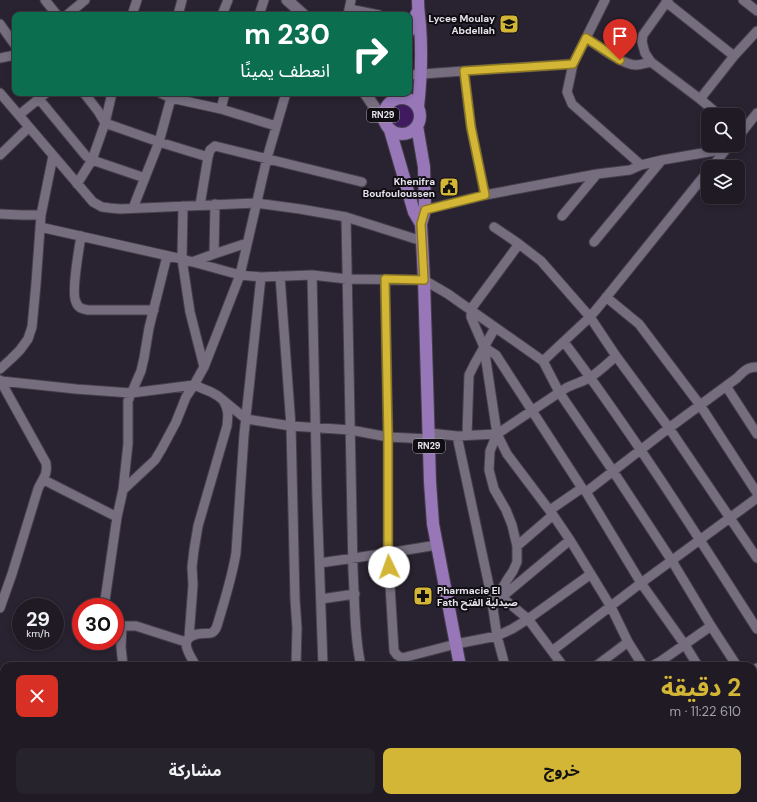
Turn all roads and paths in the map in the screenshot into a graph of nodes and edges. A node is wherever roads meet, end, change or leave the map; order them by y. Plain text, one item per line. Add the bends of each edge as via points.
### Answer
1 (44, 0) edge
2 (85, 0) edge
3 (136, 0) edge
4 (182, 0) edge
5 (228, 0) edge
6 (264, 0) edge
7 (605, 0) edge
8 (743, 0) edge
9 (667, 1) edge
10 (292, 2) edge
11 (418, 5) edge
12 (350, 8) edge
13 (757, 11) edge
14 (54, 12) edge
15 (71, 12) edge
16 (133, 12) edge
17 (179, 12) edge
18 (223, 12) edge
19 (260, 12) edge
20 (301, 12) edge
21 (367, 12) edge
22 (0, 24) edge
23 (412, 25) edge
24 (757, 30) edge
25 (586, 38) junction
26 (12, 41) edge
27 (12, 56) edge
28 (734, 56) junction
29 (0, 58) edge
30 (651, 62) junction
31 (573, 64) junction
32 (464, 71) junction
33 (415, 75) edge
34 (0, 93) edge
35 (42, 96) edge
36 (86, 96) edge
37 (111, 96) edge
38 (167, 96) edge
39 (224, 96) edge
40 (285, 96) edge
41 (367, 96) edge
42 (171, 98) junction
43 (191, 98) edge
44 (390, 98) edge
45 (700, 99) junction
46 (418, 107) junction
47 (711, 108) edge
48 (221, 110) junction
49 (757, 114) edge
50 (19, 115) junction
51 (105, 123) junction
52 (276, 126) junction
53 (387, 126) junction
54 (417, 126) junction
55 (29, 127) junction
56 (745, 127) edge
57 (159, 142) junction
58 (703, 152) edge
59 (724, 152) edge
60 (0, 155) edge
61 (53, 156) junction
62 (208, 157) junction
63 (266, 158) junction
64 (92, 160) junction
65 (662, 160) junction
66 (718, 160) edge
67 (641, 165) junction
68 (597, 174) junction
69 (145, 178) junction
70 (701, 181) edge
71 (362, 182) dead end
72 (77, 184) junction
73 (485, 195) junction
74 (256, 203) junction
75 (215, 204) junction
76 (183, 206) junction
77 (200, 206) junction
78 (133, 208) junction
79 (419, 211) junction
80 (0, 214) edge
81 (41, 215) junction
82 (562, 216) dead end
83 (346, 217) junction
84 (40, 227) junction
85 (494, 227) dead end
86 (81, 236) junction
87 (422, 241) junction
88 (594, 242) dead end
89 (247, 244) junction
90 (519, 244) junction
91 (214, 254) junction
92 (167, 256) junction
93 (182, 259) junction
94 (192, 262) junction
95 (240, 275) junction
96 (312, 275) junction
97 (280, 276) junction
98 (261, 277) junction
99 (347, 278) junction
100 (385, 279) junction
101 (424, 280) junction
102 (606, 297) junction
103 (470, 309) junction
104 (154, 310) junction
105 (590, 317) junction
106 (495, 328) junction
107 (564, 342) junction
108 (484, 347) junction
109 (616, 356) junction
110 (544, 361) junction
111 (204, 367) junction
112 (757, 367) edge
113 (0, 369) edge
114 (590, 377) junction
115 (0, 380) edge
116 (194, 385) junction
117 (726, 386) junction
118 (560, 392) junction
119 (130, 393) junction
120 (223, 400) junction
121 (700, 405) junction
122 (531, 411) junction
123 (246, 419) junction
124 (291, 426) junction
125 (316, 428) junction
126 (669, 428) junction
127 (351, 430) junction
128 (497, 434) junction
129 (757, 434) edge
130 (467, 435) junction
131 (429, 436) junction
132 (457, 436) junction
133 (388, 437) junction
134 (641, 450) junction
135 (613, 471) junction
136 (44, 480) junction
137 (123, 490) junction
138 (584, 490) junction
139 (757, 493) edge
140 (757, 498) edge
141 (551, 513) junction
142 (117, 517) junction
143 (730, 518) junction
144 (570, 540) junction
145 (700, 540) junction
146 (437, 545) junction
147 (517, 546) junction
148 (388, 553) junction
149 (353, 558) junction
150 (757, 558) edge
151 (672, 561) junction
152 (320, 563) junction
153 (591, 574) junction
154 (641, 583) junction
155 (355, 594) junction
156 (491, 595) junction
157 (503, 596) junction
158 (105, 598) edge
159 (321, 598) junction
160 (611, 607) junction
161 (0, 608) edge
162 (528, 619) junction
163 (124, 626) edge
164 (711, 626) junction
165 (757, 630) edge
166 (497, 636) junction
167 (188, 640) junction
168 (628, 642) junction
169 (456, 644) junction
170 (685, 645) junction
171 (121, 650) edge
172 (552, 651) junction
173 (123, 662) edge
174 (194, 662) edge
175 (296, 662) edge
176 (323, 662) edge
177 (360, 662) edge
178 (459, 662) edge
179 (504, 662) edge
180 (560, 662) edge
181 (601, 662) edge
182 (640, 662) edge
183 (659, 662) edge
184 (696, 662) edge
185 (734, 662) edge

1 - 14 street
2 - 15 street
3 - 16 street
4 - 17 street
5 - 18 street
6 - 19 street
7 - 25 street
8 - 13 street
9 - 28 street
9 - 30 street via 643,35 645,53
10 - 20 street
11 - 23 main road, RN29
12 - 21 street
22 - 26 street
23 - 33 main road, RN29
24 - 28 street
25 - 30 street via 630,64
25 - 31 street
27 - 29 street
28 - 45 street
30 - 45 street
31 - 32 street
31 - 67 street via 567,92 572,104
32 - 33 street
32 - 73 street via 471,127
33 - 46 main road, RN29
34 - 50 street
35 - 50 street
35 - 64 street via 86,156
36 - 51 street
37 - 51 street
38 - 42 street
39 - 48 street
40 - 52 street
41 - 53 street
42 - 43 street
42 - 57 street
43 - 48 street
44 - 46 main road, RN29 via 405,97 415,102
44 - 53 main road, RN29 via 383,114
45 - 47 street
46 - 54 main road, RN29 via 420,116
48 - 52 street
49 - 56 street
50 - 55 street
51 - 57 street
51 - 64 street
52 - 63 street
53 - 54 main road, RN29 via 394,132 404,134
53 - 79 main road, RN29
54 - 79 main road, RN29 via 424,167
55 - 60 street
55 - 61 street
57 - 62 street
57 - 69 street
58 - 65 street
59 - 66 street
61 - 72 street
61 - 81 street
62 - 63 street via 210,150 215,146
62 - 77 street
63 - 71 street
63 - 74 street
64 - 69 street
64 - 72 street
65 - 67 street
65 - 88 street
67 - 68 street via 630,170
68 - 73 street
68 - 82 street
69 - 78 street
70 - 102 street
72 - 78 street via 93,202 102,207
73 - 79 street
74 - 75 street
74 - 83 street
74 - 89 street
75 - 77 street
75 - 91 street
76 - 77 street
76 - 78 street
76 - 93 street
79 - 87 main road, RN29
80 - 81 street
81 - 84 street
83 - 87 street
83 - 99 street
84 - 86 street
84 - 113 street via 32,327 28,340
85 - 90 street
86 - 92 street
86 - 104 street via 74,297 78,306 88,310
87 - 101 main road, RN29
89 - 91 street
89 - 95 street
90 - 103 street
90 - 105 street via 541,262
91 - 94 street
92 - 93 street
92 - 104 street
93 - 94 street
93 - 111 street via 190,312
94 - 95 street
95 - 98 street
95 - 111 street
96 - 97 street
96 - 99 street
96 - 125 street
97 - 98 street
97 - 124 street
98 - 123 street
99 - 100 street
99 - 127 street
100 - 101 street
100 - 133 street
101 - 103 street
101 - 131 main road, RN29
102 - 105 street
102 - 121 street via 639,324
103 - 106 street
103 - 108 street
104 - 119 street via 141,371
105 - 107 street
105 - 109 street
106 - 108 street
106 - 110 street
107 - 110 street
107 - 114 street
108 - 122 street via 496,355
108 - 128 street
108 - 130 street via 469,376
109 - 114 street
109 - 126 street
110 - 118 street
111 - 116 street
112 - 117 street via 745,370
114 - 118 street
114 - 134 street
115 - 119 street
115 - 136 street via 46,464
116 - 119 street
116 - 120 street
116 - 137 street via 155,460
117 - 121 street
117 - 129 street
118 - 122 street
118 - 135 street
119 - 137 street
120 - 123 street
120 - 167 street via 228,414 227,426 198,526 192,567
121 - 126 street
121 - 139 street
122 - 128 street
122 - 138 street
123 - 124 street
123 - 167 street via 236,554 230,584 215,630 212,633 201,633
124 - 125 street
124 - 175 street
125 - 127 street
125 - 152 street
126 - 134 street
126 - 143 street
127 - 133 street
127 - 149 street
128 - 130 street
128 - 141 street via 507,454
128 - 147 street via 490,451 489,470 494,489 512,525
130 - 132 street
131 - 132 street
131 - 133 street
131 - 146 main road, RN29 via 433,524
132 - 156 street
133 - 148 street
134 - 135 street
134 - 145 street
135 - 138 street
135 - 151 street
136 - 142 street
136 - 161 street via 38,489
137 - 142 street
138 - 141 street
138 - 154 street
140 - 143 street
141 - 144 street
141 - 147 street
142 - 158 street
143 - 145 street
143 - 150 street
144 - 153 street
144 - 157 street
145 - 151 street
145 - 165 street
146 - 148 street
146 - 169 main road, RN29
147 - 157 street via 517,562 505,584
148 - 149 street
148 - 169 street via 394,651 402,658
149 - 152 street
149 - 155 street
151 - 154 street
151 - 164 street
152 - 159 street
153 - 160 street
153 - 162 street
154 - 160 street
154 - 170 street
155 - 159 street
155 - 177 street
156 - 157 street
156 - 166 street
157 - 162 street
159 - 176 street
160 - 168 street
160 - 172 street
162 - 166 street
162 - 172 street
163 - 167 street via 136,626
164 - 170 street
164 - 185 street
166 - 169 street
166 - 179 street
167 - 174 street via 186,648
168 - 181 street
168 - 182 street
169 - 178 main road, RN29
170 - 183 street
170 - 184 street
171 - 173 street
172 - 180 street

